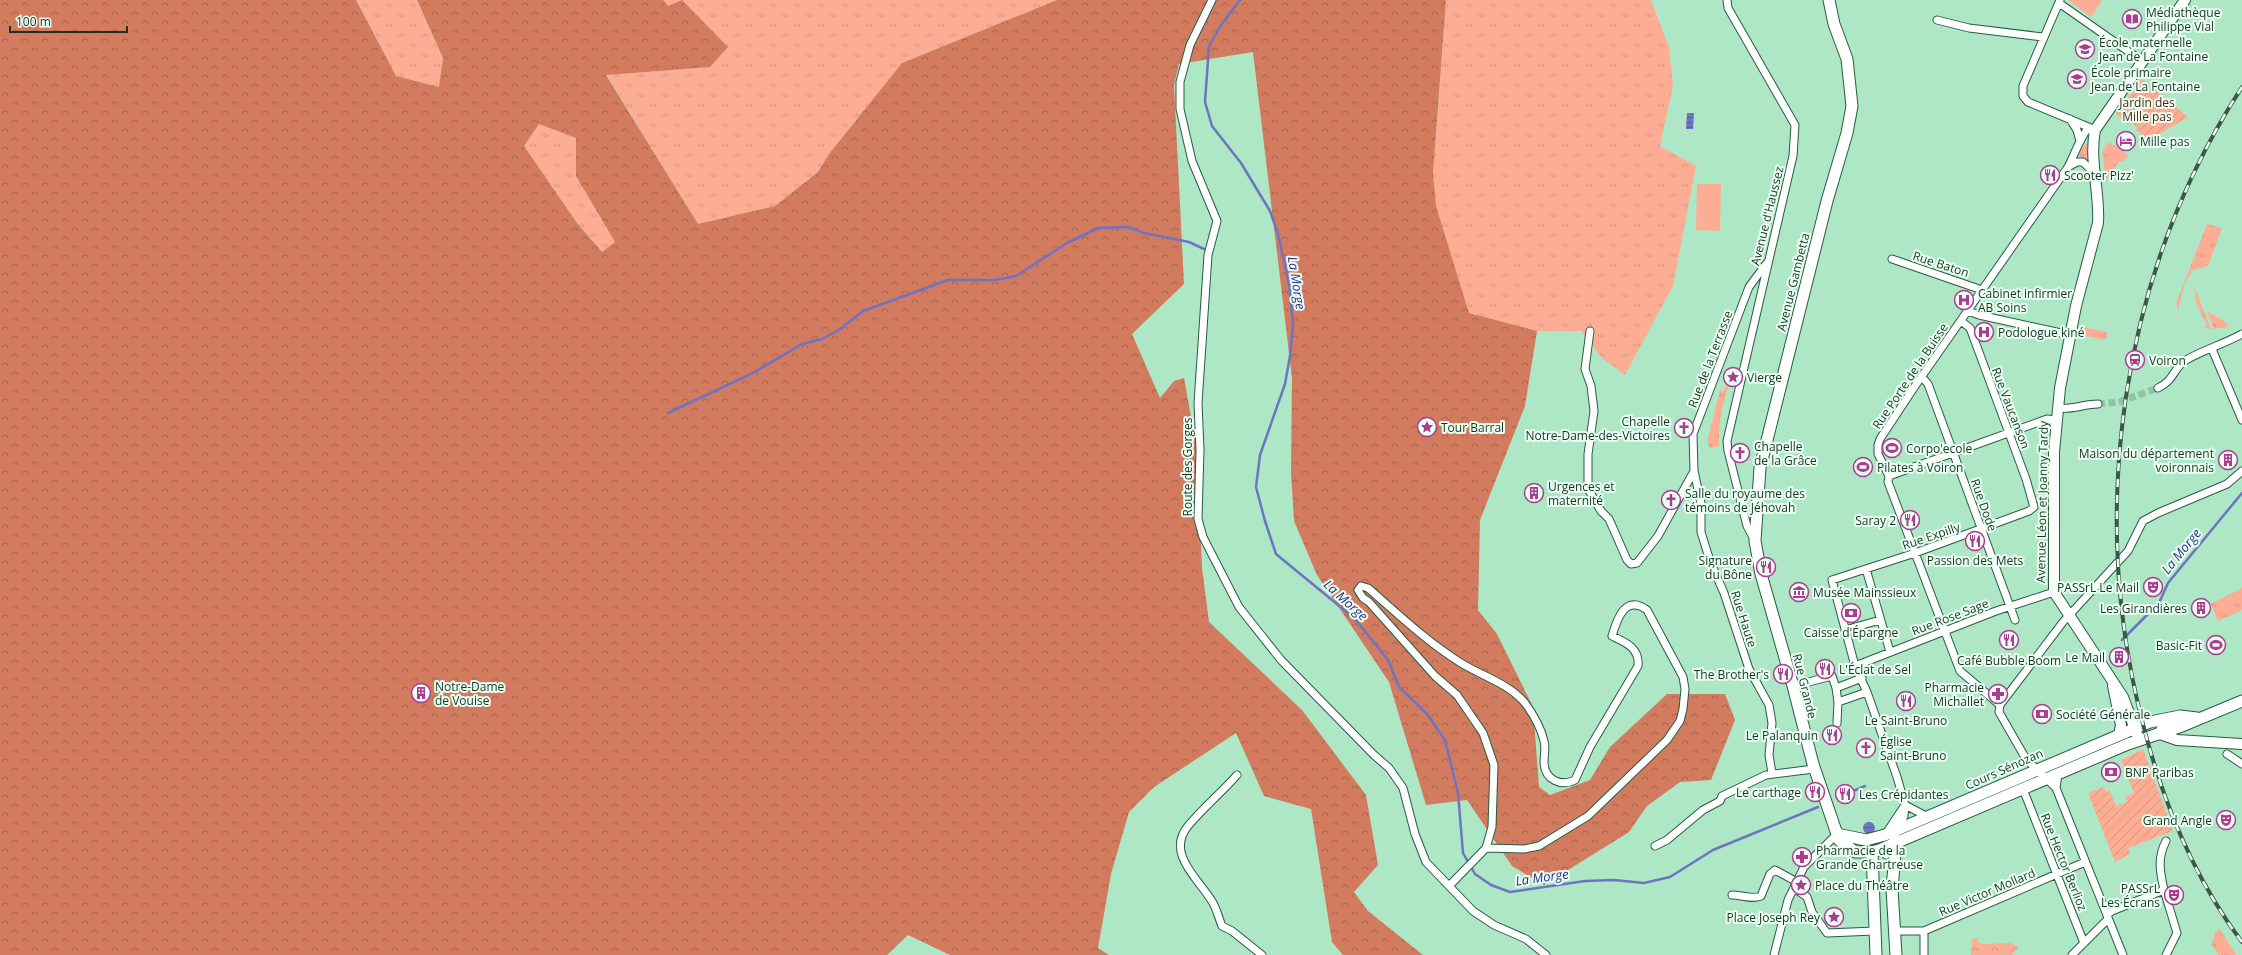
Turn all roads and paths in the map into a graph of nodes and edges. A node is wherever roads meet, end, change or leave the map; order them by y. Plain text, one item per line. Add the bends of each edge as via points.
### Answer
1 (1212, 0) edge
2 (1727, 0) edge
3 (1829, 0) edge
4 (2185, 0) edge
5 (2059, 2) edge
6 (1937, 20) dead end
7 (2043, 37) junction
8 (2142, 61) junction
9 (2070, 119) junction
10 (2095, 130) junction
11 (2080, 145) junction
12 (2068, 167) junction
13 (2095, 174) junction
14 (1892, 259) dead end
15 (1768, 261) junction
16 (1982, 290) junction
17 (1968, 311) junction
18 (1961, 321) junction
19 (1590, 331) dead end
20 (2242, 334) edge
21 (2070, 335) junction
22 (2212, 349) junction
23 (1922, 377) junction
24 (2158, 388) tunnel mouth
25 (2098, 404) tunnel mouth
26 (2058, 408) junction
27 (2057, 420) junction
28 (2242, 420) edge
29 (2009, 432) junction
30 (1953, 452) junction
31 (1694, 471) junction
32 (2242, 471) edge
33 (1889, 477) junction
34 (2034, 507) joint
35 (1981, 529) junction
36 (1755, 542) junction
37 (1915, 553) junction
38 (1865, 571) junction
39 (1761, 574) joint
40 (1832, 580) junction
41 (1840, 583) dead end
42 (2054, 592) junction
43 (2010, 606) junction
44 (2069, 616) junction
45 (1878, 619) junction
46 (2015, 620) dead end
47 (1847, 627) junction
48 (1944, 632) junction
49 (1890, 652) junction
50 (1855, 666) junction
51 (1862, 678) junction
52 (2112, 682) junction
53 (1793, 686) junction
54 (1836, 688) junction
55 (1867, 692) junction
56 (2242, 701) edge
57 (1838, 702) junction
58 (2000, 705) junction
59 (2180, 716) junction
60 (2197, 718) junction
61 (1837, 723) dead end
62 (2135, 728) junction
63 (2160, 734) junction
64 (2119, 735) junction
65 (2139, 740) junction
66 (2242, 744) edge
67 (2227, 754) dead end
68 (2242, 764) edge
69 (1814, 769) junction
70 (2036, 769) junction
71 (1772, 773) junction
72 (1237, 774) dead end
73 (2058, 775) junction
74 (2046, 780) junction
75 (2056, 788) junction
76 (2023, 789) junction
77 (1993, 802) junction
78 (1905, 805) junction
79 (1928, 817) junction
80 (1898, 830) junction
81 (1837, 834) junction
82 (1885, 835) junction
83 (1866, 840) junction
84 (2166, 841) dead end
85 (1654, 846) dead end
86 (1883, 849) junction
87 (1484, 850) junction
88 (2085, 862) junction
89 (2057, 874) junction
90 (1450, 885) junction
91 (1796, 885) junction
92 (1892, 889) junction
93 (2164, 890) junction
94 (1732, 896) dead end
95 (2108, 914) junction
96 (1875, 931) junction
97 (1895, 931) junction
98 (1924, 931) junction
99 (2084, 943) junction
100 (1262, 955) edge
101 (1546, 955) edge
102 (1774, 955) edge
103 (1876, 955) edge
104 (1896, 955) edge
105 (1924, 955) edge
106 (2072, 955) edge
107 (2123, 955) edge
108 (2166, 955) edge

1 - 90 street, Route des Gorges via 1190,45 1180,82 1180,109 1192,161 1217,221 1208,255 1199,395 1198,519 1203,537 1239,607 1281,660 1384,763 1404,788 1415,834 1426,862
2 - 15 street, Avenue d'Haussez via 1728,8 1795,125 1793,156
3 - 36 main road, Avenue Gambetta via 1834,24 1847,58 1852,106 1760,468
4 - 8 street
5 - 7 street
5 - 8 street
6 - 7 street via 1969,28
7 - 9 street via 2022,88 2023,96 2028,102
8 - 10 street
9 - 10 street
9 - 11 street via 2079,135
10 - 11 street, Rue Porte de la Buisse
10 - 13 street, Avenue Léon et Joanny Tardy via 2092,142
11 - 12 street, Rue Porte de la Buisse
12 - 13 street via 2083,162
12 - 16 street, Rue Porte de la Buisse
13 - 21 street, Avenue Léon et Joanny Tardy via 2099,204 2098,223
14 - 16 street, Rue Baton
15 - 31 street, Rue de la Terrasse via 1748,287 1693,434
15 - 36 street, Avenue d'Haussez via 1727,441 1746,526
16 - 17 street, Rue Porte de la Buisse
17 - 18 street, Rue Porte de la Buisse
17 - 21 street
18 - 23 street, Rue Porte de la Buisse
18 - 29 street, Rue Vaucanson via 1970,328
19 - 31 street via 1585,369 1591,386 1594,410 1588,454 1588,489 1609,519 1631,564 1637,564 1658,536
20 - 22 street
21 - 26 street, Avenue Léon et Joanny Tardy
22 - 24 street via 2182,363 2173,377
22 - 28 street
23 - 30 street, Rue Dode via 1928,384
23 - 33 street, Rue Porte de la Buisse via 1878,445 1880,460
25 - 26 street via 2070,409
26 - 27 street, Avenue Léon et Joanny Tardy
27 - 29 street via 2047,419
27 - 42 street, Avenue Léon et Joanny Tardy via 2053,494
29 - 30 street
29 - 34 street, Rue Vaucanson
30 - 33 street
30 - 35 street, Rue Dode
31 - 71 street, Rue Haute via 1701,503 1701,532 1749,670 1769,704 1772,723 1769,755
32 - 44 street via 2219,487 2144,521 2128,551
33 - 37 street via 1888,482
34 - 35 street, Rue Expilly
35 - 37 street, Rue Expilly
35 - 43 street, Rue Dode
36 - 39 main road, Avenue Gambetta
37 - 38 street, Rue Expilly
37 - 48 street
38 - 40 street, Rue Expilly
38 - 45 street
39 - 53 main road, Rue Grande
40 - 41 street
40 - 47 street
42 - 43 street, Rue Rose Sage
42 - 44 street
43 - 46 street, Rue Dode
43 - 48 street, Rue Rose Sage
44 - 52 street
44 - 58 street
45 - 47 street
45 - 49 street
47 - 50 street
48 - 49 street, Rue Rose Sage
48 - 58 street via 1960,671
49 - 50 street, Rue Rose Sage
50 - 51 street
51 - 54 street
51 - 55 street
52 - 62 street via 2123,697
52 - 64 street via 2121,725
53 - 54 street via 1832,676
53 - 69 main road, Rue Grande
54 - 57 street
55 - 57 street
55 - 78 street
56 - 60 main road, Cours Sénozan
57 - 61 street
58 - 70 street via 1999,712 2023,753
59 - 60 main road, Cours Sénozan
59 - 62 main road, Cours Sénozan
59 - 63 street via 2163,725
60 - 63 main road, Cours Sénozan
62 - 64 main road, Cours Sénozan
62 - 65 street
63 - 65 main road, Cours Sénozan
63 - 66 street via 2177,740
64 - 70 main road, Cours Sénozan
65 - 73 main road, Cours Sénozan
67 - 68 street
69 - 71 street
69 - 81 main road, Rue Grande
70 - 74 street
70 - 77 main road via 2020,784 2000,792
70 - 79 main road, Cours Sénozan
71 - 85 street via 1722,796 1720,801 1703,810 1666,840
72 - 100 street via 1188,826 1180,840 1181,853 1185,864 1214,904 1222,926 1232,930
73 - 74 main road, Cours Sénozan
73 - 75 street
74 - 75 street
74 - 76 main road, Cours Sénozan
75 - 88 street
76 - 77 main road, Cours Sénozan
76 - 89 street, Rue Hector Berlioz
77 - 86 main road, Cours Sénozan
78 - 79 street
78 - 80 street via 1904,816
78 - 82 street
79 - 80 main road, Cours Sénozan
80 - 82 main road, Cours Sénozan
80 - 86 street
81 - 83 main road
81 - 86 main road via 1839,840 1855,852
81 - 91 street via 1804,867
82 - 83 main road, Cours Sénozan
82 - 86 main road
83 - 86 main road
84 - 93 street via 2159,869
86 - 92 main road
86 - 92 main road
86 - 96 main road
87 - 87 street via 1539,846 1588,816 1671,734 1680,721 1685,689 1683,677 1647,610 1640,604 1632,604 1623,610 1612,636 1634,650 1638,666 1590,747 1574,780 1566,784 1559,783 1548,774 1544,764 1544,740 1525,703 1502,684 1461,663 1439,648 1368,588 1360,586 1358,590 1363,598 1435,676 1457,695 1483,733 1494,765 1492,827
87 - 90 street
88 - 89 street, Rue Victor Mollard
88 - 95 street
89 - 98 street, Rue Victor Mollard
89 - 99 street, Rue Hector Berlioz
90 - 101 street, Route des Gorges via 1473,911 1494,925 1526,939
91 - 94 street via 1775,870 1770,874 1761,896
91 - 96 street via 1807,897 1812,912 1828,933
91 - 102 street via 1788,900
92 - 97 main road
93 - 95 street
93 - 108 street via 2177,933
95 - 99 street via 2107,920
95 - 107 street
96 - 103 main road
97 - 98 street, Rue Victor Mollard
97 - 104 main road
98 - 105 street
99 - 106 street

